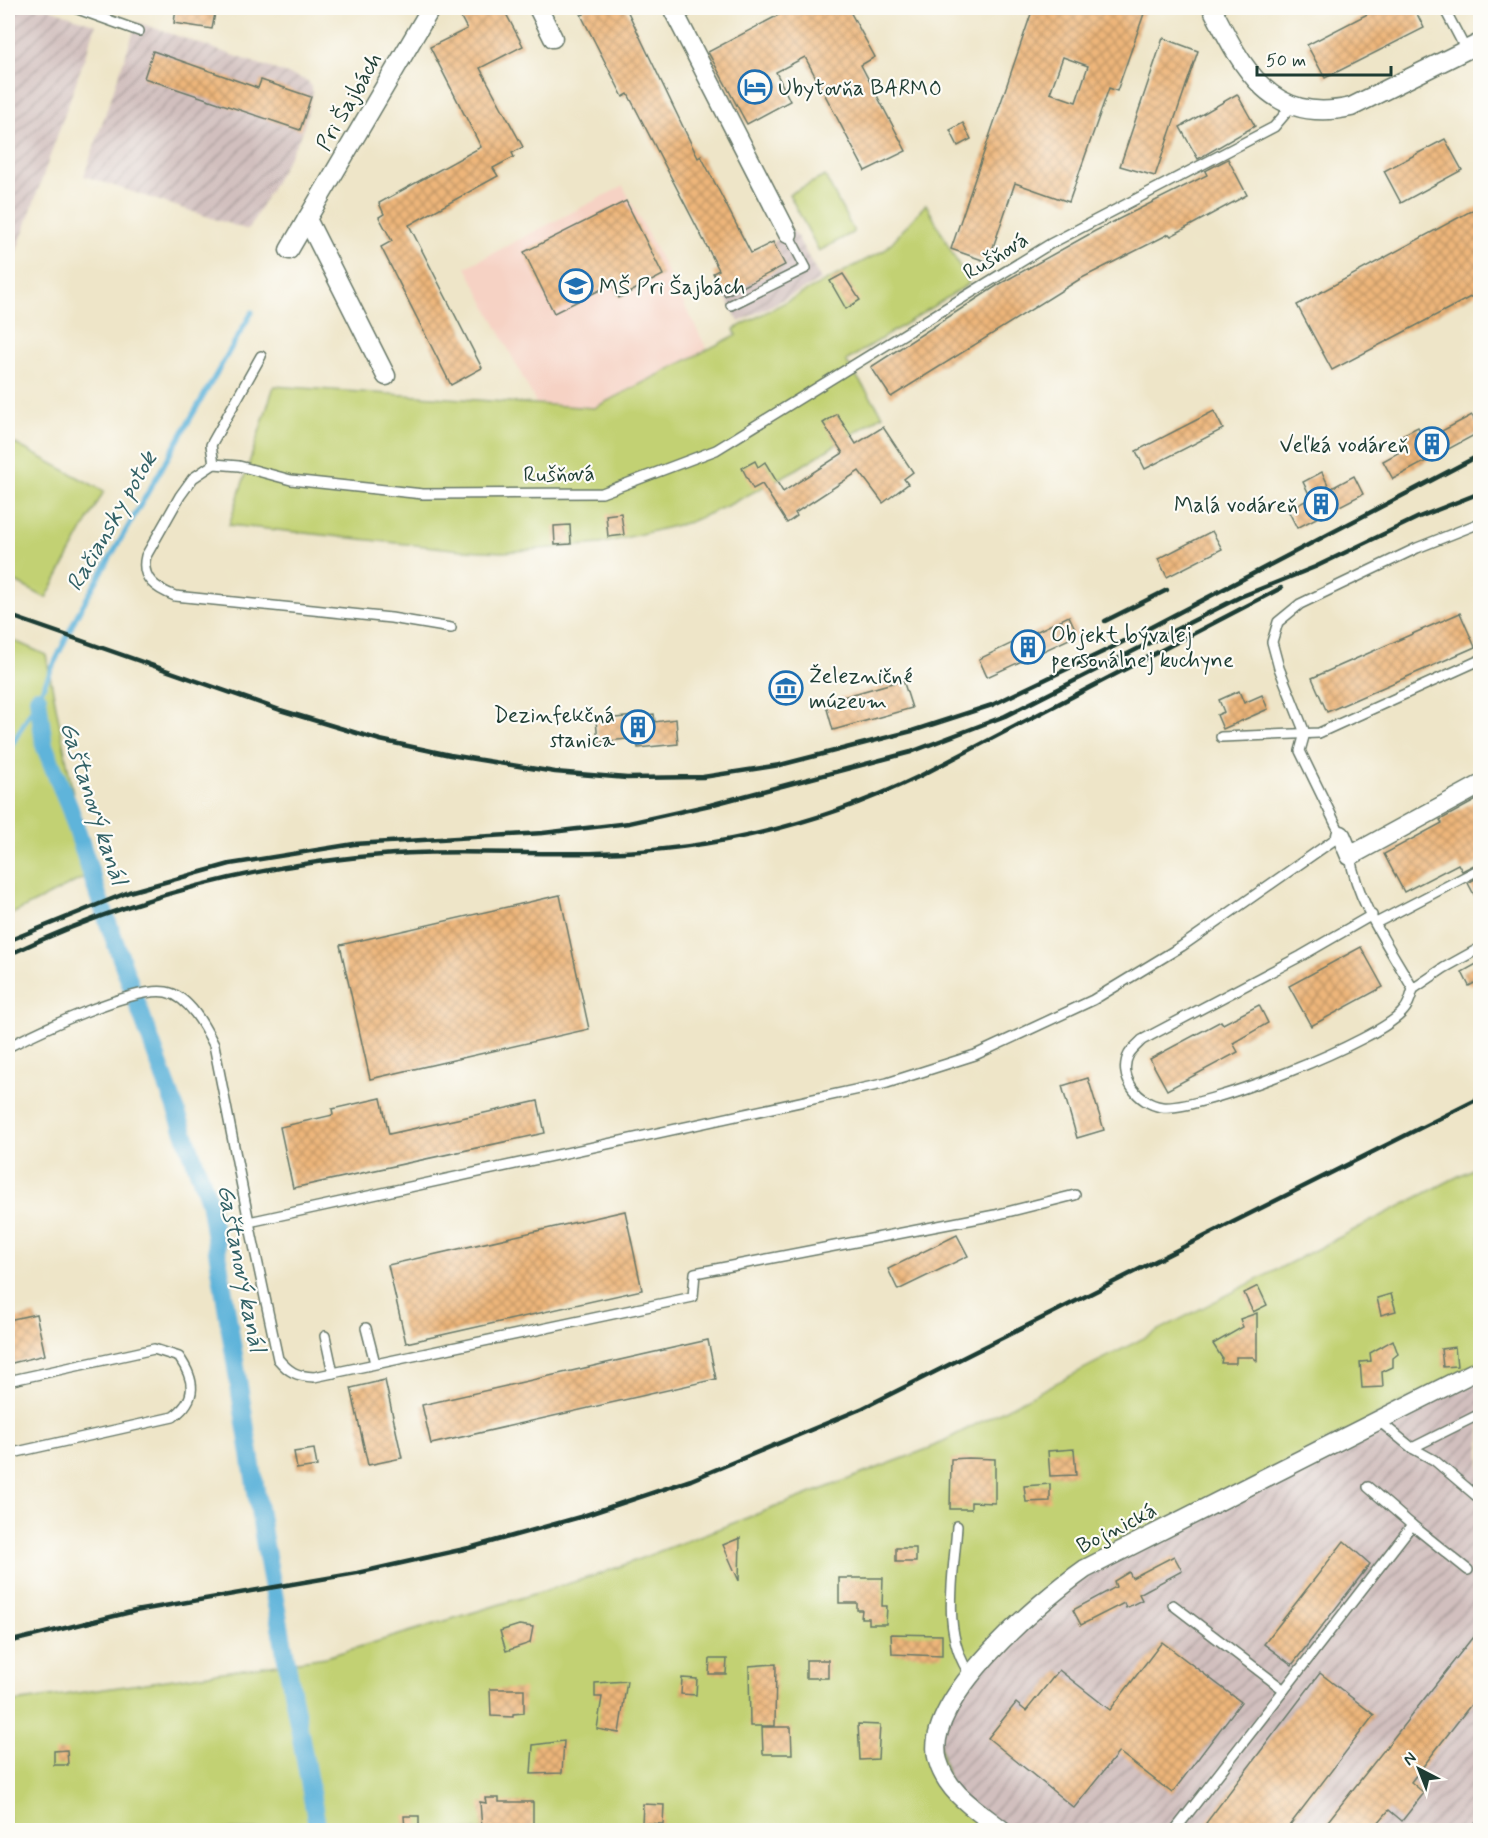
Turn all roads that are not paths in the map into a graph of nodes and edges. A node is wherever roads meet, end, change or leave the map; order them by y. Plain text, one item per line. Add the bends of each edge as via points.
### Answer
1 (75, 8) edge
2 (431, 8) edge
3 (538, 8) edge
4 (684, 8) edge
5 (1212, 8) edge
6 (1444, 8) edge
7 (139, 31) dead end
8 (553, 38) dead end
9 (1473, 47) edge
10 (1291, 106) junction
11 (307, 219) junction
12 (788, 234) joint
13 (289, 250) dead end
14 (731, 305) dead end
15 (261, 356) dead end
16 (386, 376) dead end
17 (214, 464) junction
18 (1480, 523) edge
19 (451, 628) dead end
20 (1480, 660) edge
21 (1305, 733) junction
22 (1221, 737) dead end
23 (1480, 785) edge
24 (1341, 835) junction
25 (1350, 856) junction
26 (1480, 868) edge
27 (1374, 919) junction
28 (1480, 948) edge
29 (1413, 989) junction
30 (8, 1047) edge
31 (1075, 1195) dead end
32 (249, 1222) junction
33 (366, 1328) dead end
34 (325, 1336) dead end
35 (375, 1364) junction
36 (1480, 1369) edge
37 (333, 1372) junction
38 (8, 1381) edge
39 (1480, 1413) edge
40 (1379, 1421) junction
41 (1412, 1448) junction
42 (8, 1454) edge
43 (1368, 1487) dead end
44 (1480, 1499) edge
45 (1412, 1525) junction
46 (957, 1526) dead end
47 (1468, 1570) dead end
48 (1173, 1605) dead end
49 (971, 1676) junction
50 (1284, 1690) junction
51 (1480, 1825) edge
52 (1002, 1830) edge
53 (1175, 1830) edge
54 (1476, 1830) edge

1 - 7 lane
2 - 11 street, Pri Šajbách
3 - 8 street
4 - 12 street via 674,12
5 - 10 street via 1233,48 1260,85
6 - 9 lane
9 - 10 street via 1351,107 1318,112
10 - 17 lane, Rušňová via 1274,127 1050,244 716,450 602,493 423,494 291,480 239,465
11 - 13 street, Pri Šajbách
11 - 16 street
12 - 14 lane via 806,268
15 - 17 lane via 212,445
17 - 19 lane via 193,478 146,556 146,575 153,585 175,596
18 - 21 lane via 1417,548 1300,604 1278,622 1272,637 1275,655
20 - 21 lane via 1319,733
21 - 22 lane
21 - 24 lane via 1300,751
23 - 25 street
24 - 25 street
24 - 32 lane via 1182,946 1093,1000 975,1056 865,1088
25 - 27 lane via 1352,873
26 - 27 lane
27 - 29 lane
27 - 29 lane via 1142,1040 1128,1055 1127,1077 1137,1096 1161,1107 1208,1101 1347,1047 1404,1011
28 - 29 lane
30 - 32 lane via 40,1030 145,992 168,992 183,1001 206,1028 214,1045
31 - 35 lane via 995,1215 695,1273 693,1297
32 - 37 lane via 278,1359 298,1376
33 - 35 lane
34 - 37 lane
35 - 37 lane
36 - 40 street, Bojnická
38 - 42 lane via 154,1349 179,1357 191,1381 191,1397 185,1409 173,1417
39 - 41 lane
40 - 41 lane
40 - 49 street, Bojnická via 1085,1569 1019,1620
41 - 44 lane via 1434,1460
43 - 45 lane
45 - 47 lane
45 - 50 lane
46 - 49 lane via 951,1630 959,1659
48 - 50 lane
49 - 52 street, Bojnická via 942,1721 936,1753 941,1772 955,1791
50 - 53 lane
51 - 54 lane

